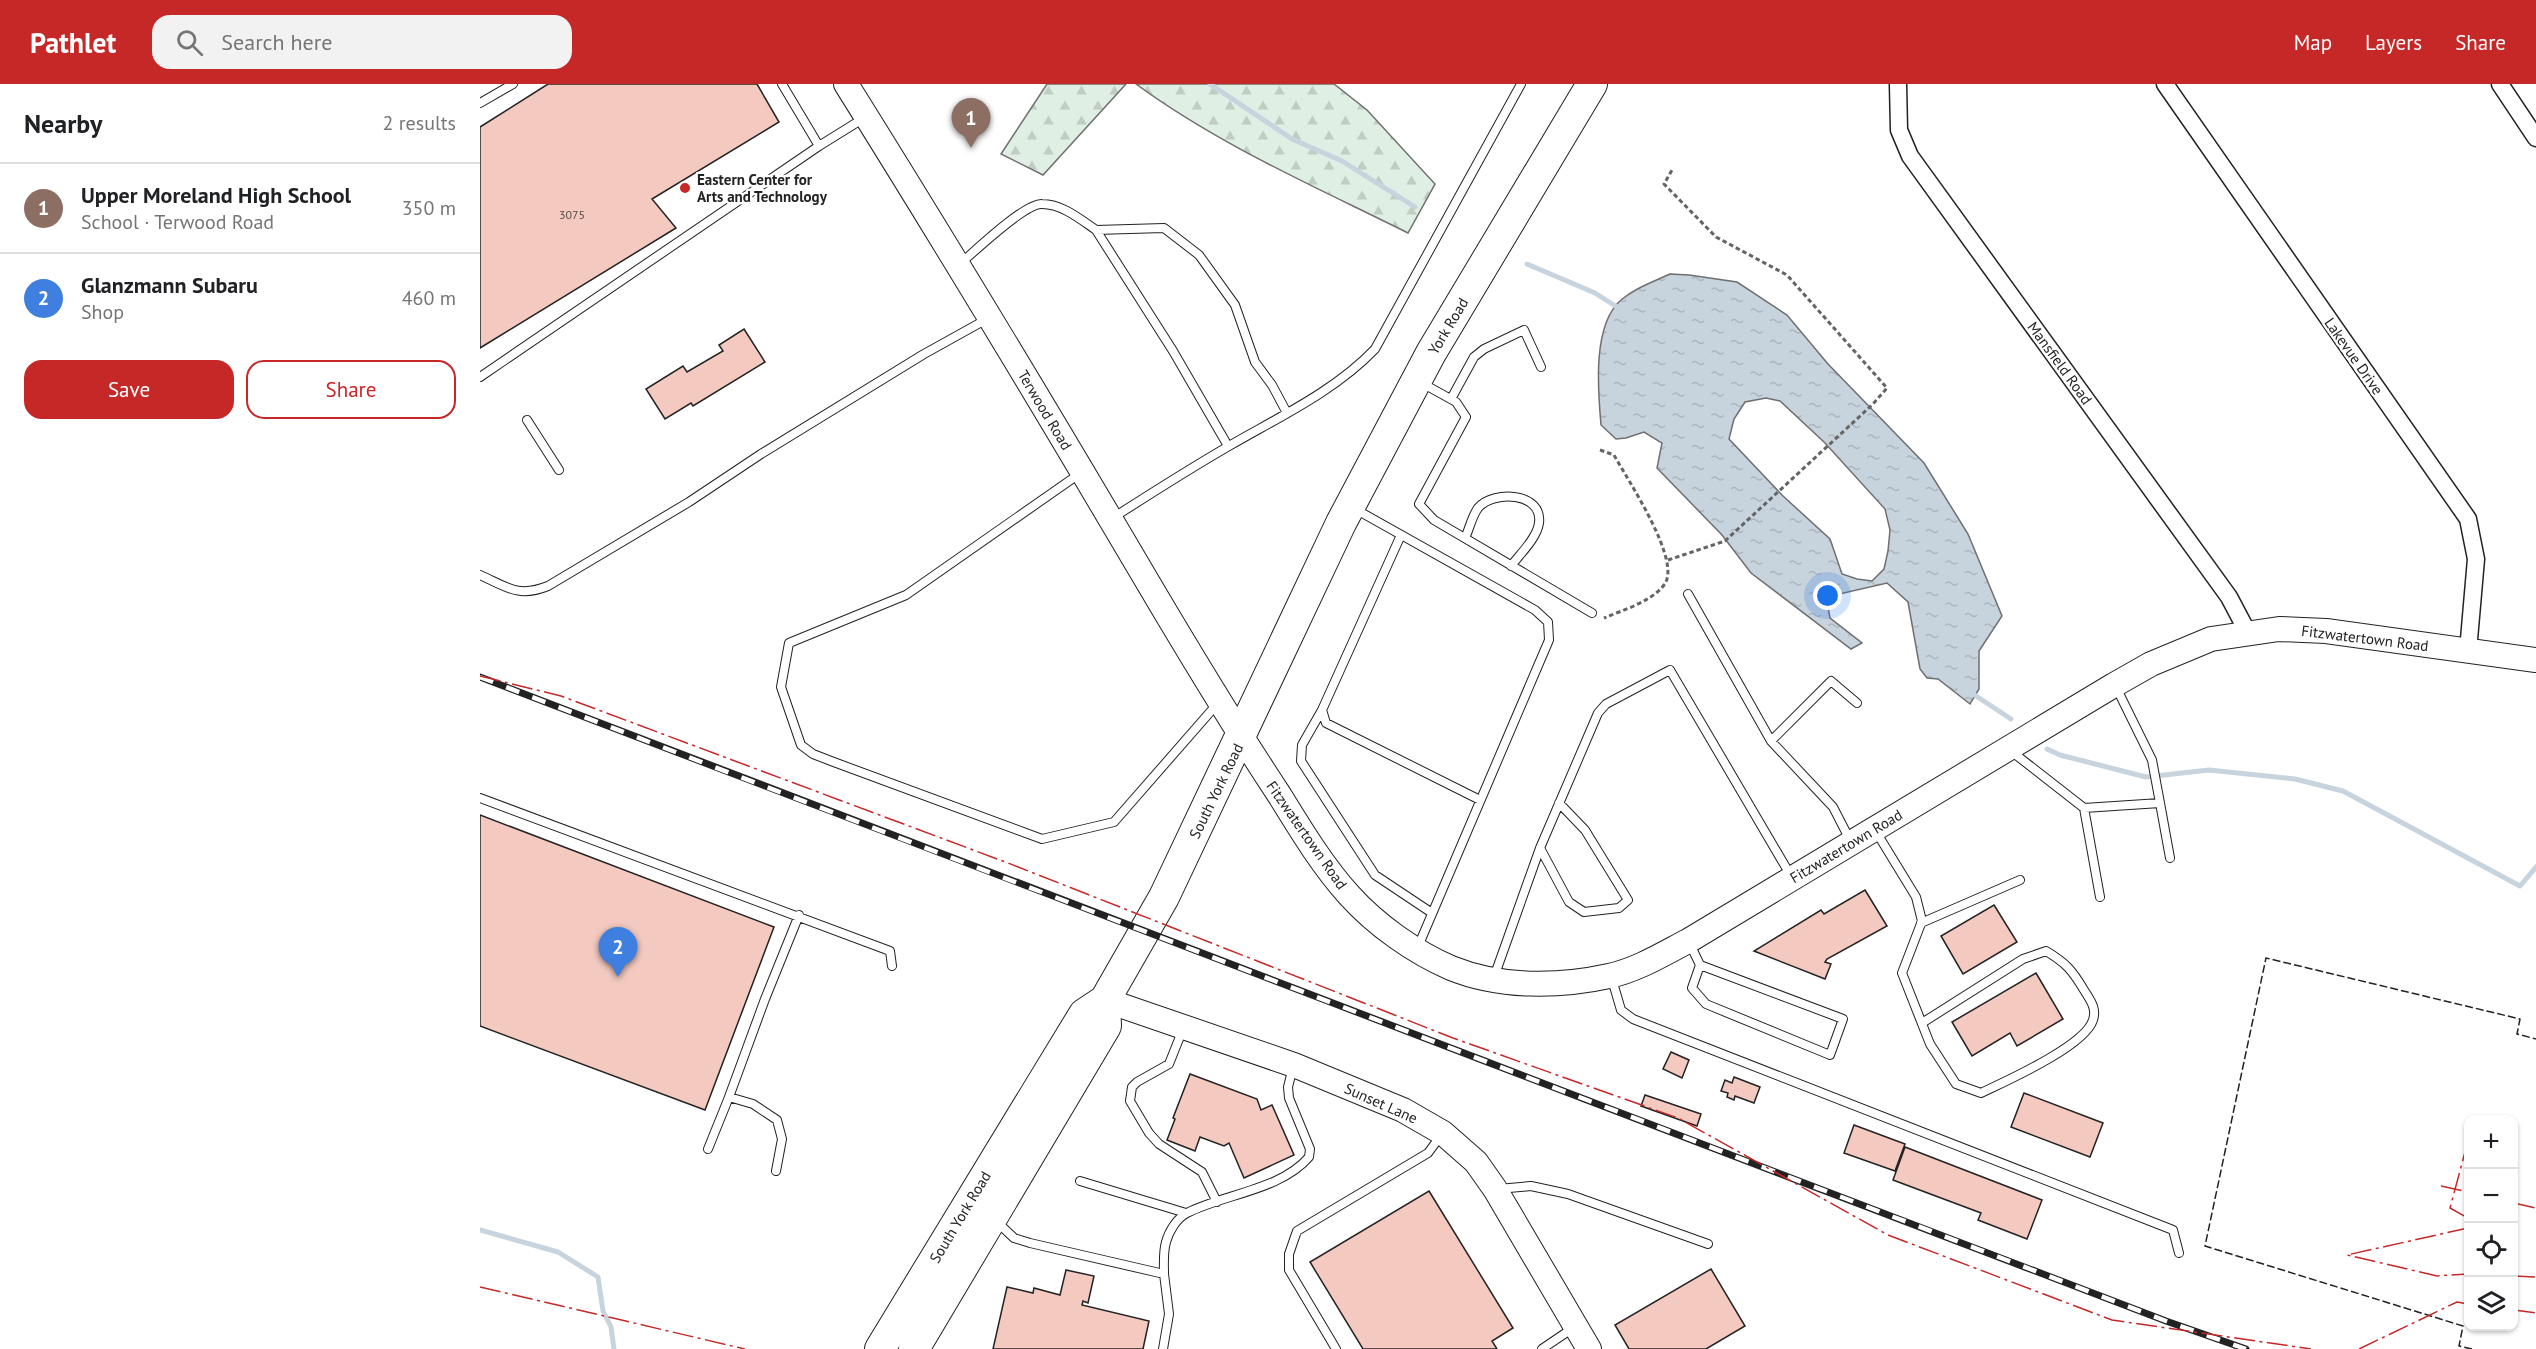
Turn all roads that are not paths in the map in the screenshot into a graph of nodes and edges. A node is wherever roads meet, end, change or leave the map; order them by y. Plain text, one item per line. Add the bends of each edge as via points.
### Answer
1 (513, 84) edge
2 (782, 84) edge
3 (846, 84) edge
4 (1521, 84) edge
5 (1592, 84) edge
6 (1898, 84) edge
7 (2165, 84) edge
8 (2500, 84) edge
9 (480, 103) edge
10 (867, 116) junction
11 (2536, 138) edge
12 (819, 146) junction
13 (1096, 230) junction
14 (957, 266) junction
15 (990, 317) junction
16 (1541, 367) dead end
17 (480, 377) edge
18 (1417, 381) junction
19 (1451, 399) junction
20 (1287, 413) junction
21 (527, 420) dead end
22 (1228, 446) junction
23 (559, 470) dead end
24 (1082, 472) junction
25 (1350, 507) junction
26 (1110, 519) junction
27 (1401, 535) junction
28 (1465, 538) junction
29 (1511, 566) junction
30 (480, 575) edge
31 (1316, 576) joint
32 (1688, 594) dead end
33 (1592, 613) road end
34 (2248, 633) junction
35 (2468, 651) junction
36 (2536, 660) edge
37 (2114, 685) junction
38 (1219, 702) junction
39 (1857, 703) dead end
40 (1322, 710) junction
41 (1241, 738) junction
42 (1771, 741) junction
43 (2008, 749) junction
44 (480, 798) edge
45 (2160, 798) junction
46 (1480, 800) junction
47 (1559, 803) junction
48 (2084, 808) junction
49 (1875, 829) junction
50 (1851, 843) junction
51 (1540, 848) junction
52 (2170, 858) dead end
53 (1793, 879) junction
54 (2020, 880) dead end
55 (2100, 897) dead end
56 (1432, 913) junction
57 (799, 915) junction
58 (1921, 923) junction
59 (1688, 941) junction
60 (1416, 949) junction
61 (1700, 965) junction
62 (892, 966) dead end
63 (1611, 976) junction
64 (1493, 980) junction
65 (1105, 1000) junction
66 (1922, 1023) junction
67 (1184, 1028) junction
68 (1294, 1065) junction
69 (729, 1097) junction
70 (1443, 1133) junction
71 (708, 1149) dead end
72 (776, 1171) dead end
73 (1080, 1181) dead end
74 (1495, 1189) junction
75 (1217, 1202) junction
76 (1185, 1213) junction
77 (993, 1218) junction
78 (1708, 1244) dead end
79 (2179, 1253) dead end
80 (1164, 1274) junction
81 (1576, 1326) junction
82 (880, 1349) edge
83 (914, 1349) edge
84 (1163, 1349) edge
85 (1336, 1349) edge
86 (1542, 1349) edge
87 (1589, 1349) edge

1 - 9 lane
2 - 12 lane
3 - 10 street, Terwood Road
4 - 20 lane via 1375,349 1356,368
5 - 18 highway, York Road
6 - 34 street, Mansfield Road via 1899,130 1910,156 2229,597
7 - 35 street, Lakevue Drive via 2468,519 2476,560
8 - 11 street
10 - 12 lane
10 - 14 street, Terwood Road
12 - 17 lane
13 - 14 lane via 1055,205 1040,203 1022,212
13 - 20 lane via 1164,228 1199,255 1235,305 1256,362
13 - 22 lane
14 - 15 street, Terwood Road
15 - 24 street, Terwood Road
15 - 30 lane via 548,586 520,593
16 - 19 lane via 1524,330 1474,357
18 - 19 lane
18 - 25 highway, York Road
19 - 28 lane via 1466,417 1419,504 1434,520
20 - 22 lane
21 - 23 lane
22 - 26 lane
24 - 26 street, Terwood Road
24 - 38 lane via 906,595 789,643 781,687 801,745 813,754 1042,839 1114,822
25 - 27 lane
25 - 31 highway, York Road
26 - 38 street, Terwood Road
27 - 40 lane
27 - 46 lane via 1535,610 1548,622 1549,640
28 - 29 lane
28 - 29 lane via 1478,508 1493,497 1510,496 1526,501 1536,509 1539,522
29 - 33 lane
31 - 41 highway, South York Road
32 - 42 lane
34 - 35 street, Fitzwatertown Road via 2279,629 2326,631
34 - 37 street, Fitzwatertown Road via 2211,639 2184,649
35 - 36 street, Fitzwatertown Road
37 - 43 street, Fitzwatertown Road
37 - 45 lane via 2152,760
38 - 41 street, Terwood Road
39 - 42 lane via 1831,681
40 - 46 lane via 1326,723
40 - 56 lane via 1302,745 1301,761 1375,875
41 - 60 street, Fitzwatertown Road via 1343,888 1382,925
41 - 65 highway, South York Road via 1164,897
42 - 50 lane via 1833,807
43 - 48 lane
43 - 49 street, Fitzwatertown Road
44 - 57 lane
45 - 48 lane
45 - 52 lane
46 - 56 lane
47 - 51 lane
47 - 51 lane via 1585,830 1628,900 1618,908 1584,912 1569,902
47 - 53 lane via 1598,713 1606,704 1670,670
48 - 55 lane
49 - 50 street, Fitzwatertown Road
49 - 58 lane via 1916,897
50 - 53 street, Fitzwatertown Road
51 - 64 lane
53 - 59 street, Fitzwatertown Road
54 - 58 lane
56 - 60 lane
57 - 62 lane via 890,951
57 - 69 lane
58 - 66 lane via 1902,973
59 - 61 lane
59 - 63 street, Fitzwatertown Road
60 - 64 street, Fitzwatertown Road via 1452,968
61 - 61 lane via 1843,1020 1830,1054 1706,1004 1692,987
63 - 64 street, Fitzwatertown Road via 1562,983
63 - 79 lane via 1621,1010 1634,1019 2173,1230
65 - 67 street, Sunset Lane
65 - 77 highway, South York Road via 1106,1026
65 - 82 highway, South York Road via 1084,1014
66 - 66 lane via 1930,1044 1956,1084 1981,1093 2080,1038 2093,1021 2094,1005 2065,963 2046,951 2023,959
67 - 68 street, Sunset Lane
67 - 75 lane via 1169,1064 1137,1082 1130,1101 1159,1144 1202,1172
68 - 70 street, Sunset Lane via 1402,1110
68 - 75 lane via 1289,1098 1310,1149 1309,1157 1283,1176
69 - 71 lane
69 - 72 lane via 753,1104 777,1120 782,1139
70 - 74 street, Sunset Lane via 1476,1162
70 - 85 lane via 1428,1153 1297,1231 1289,1254 1289,1270
73 - 76 lane
74 - 78 lane via 1531,1186 1568,1194
74 - 81 street, Sunset Lane
75 - 76 lane
76 - 80 lane via 1166,1240
77 - 80 lane via 1014,1238
77 - 83 highway, South York Road
80 - 84 lane via 1169,1314
81 - 86 lane
81 - 87 street, Sunset Lane

